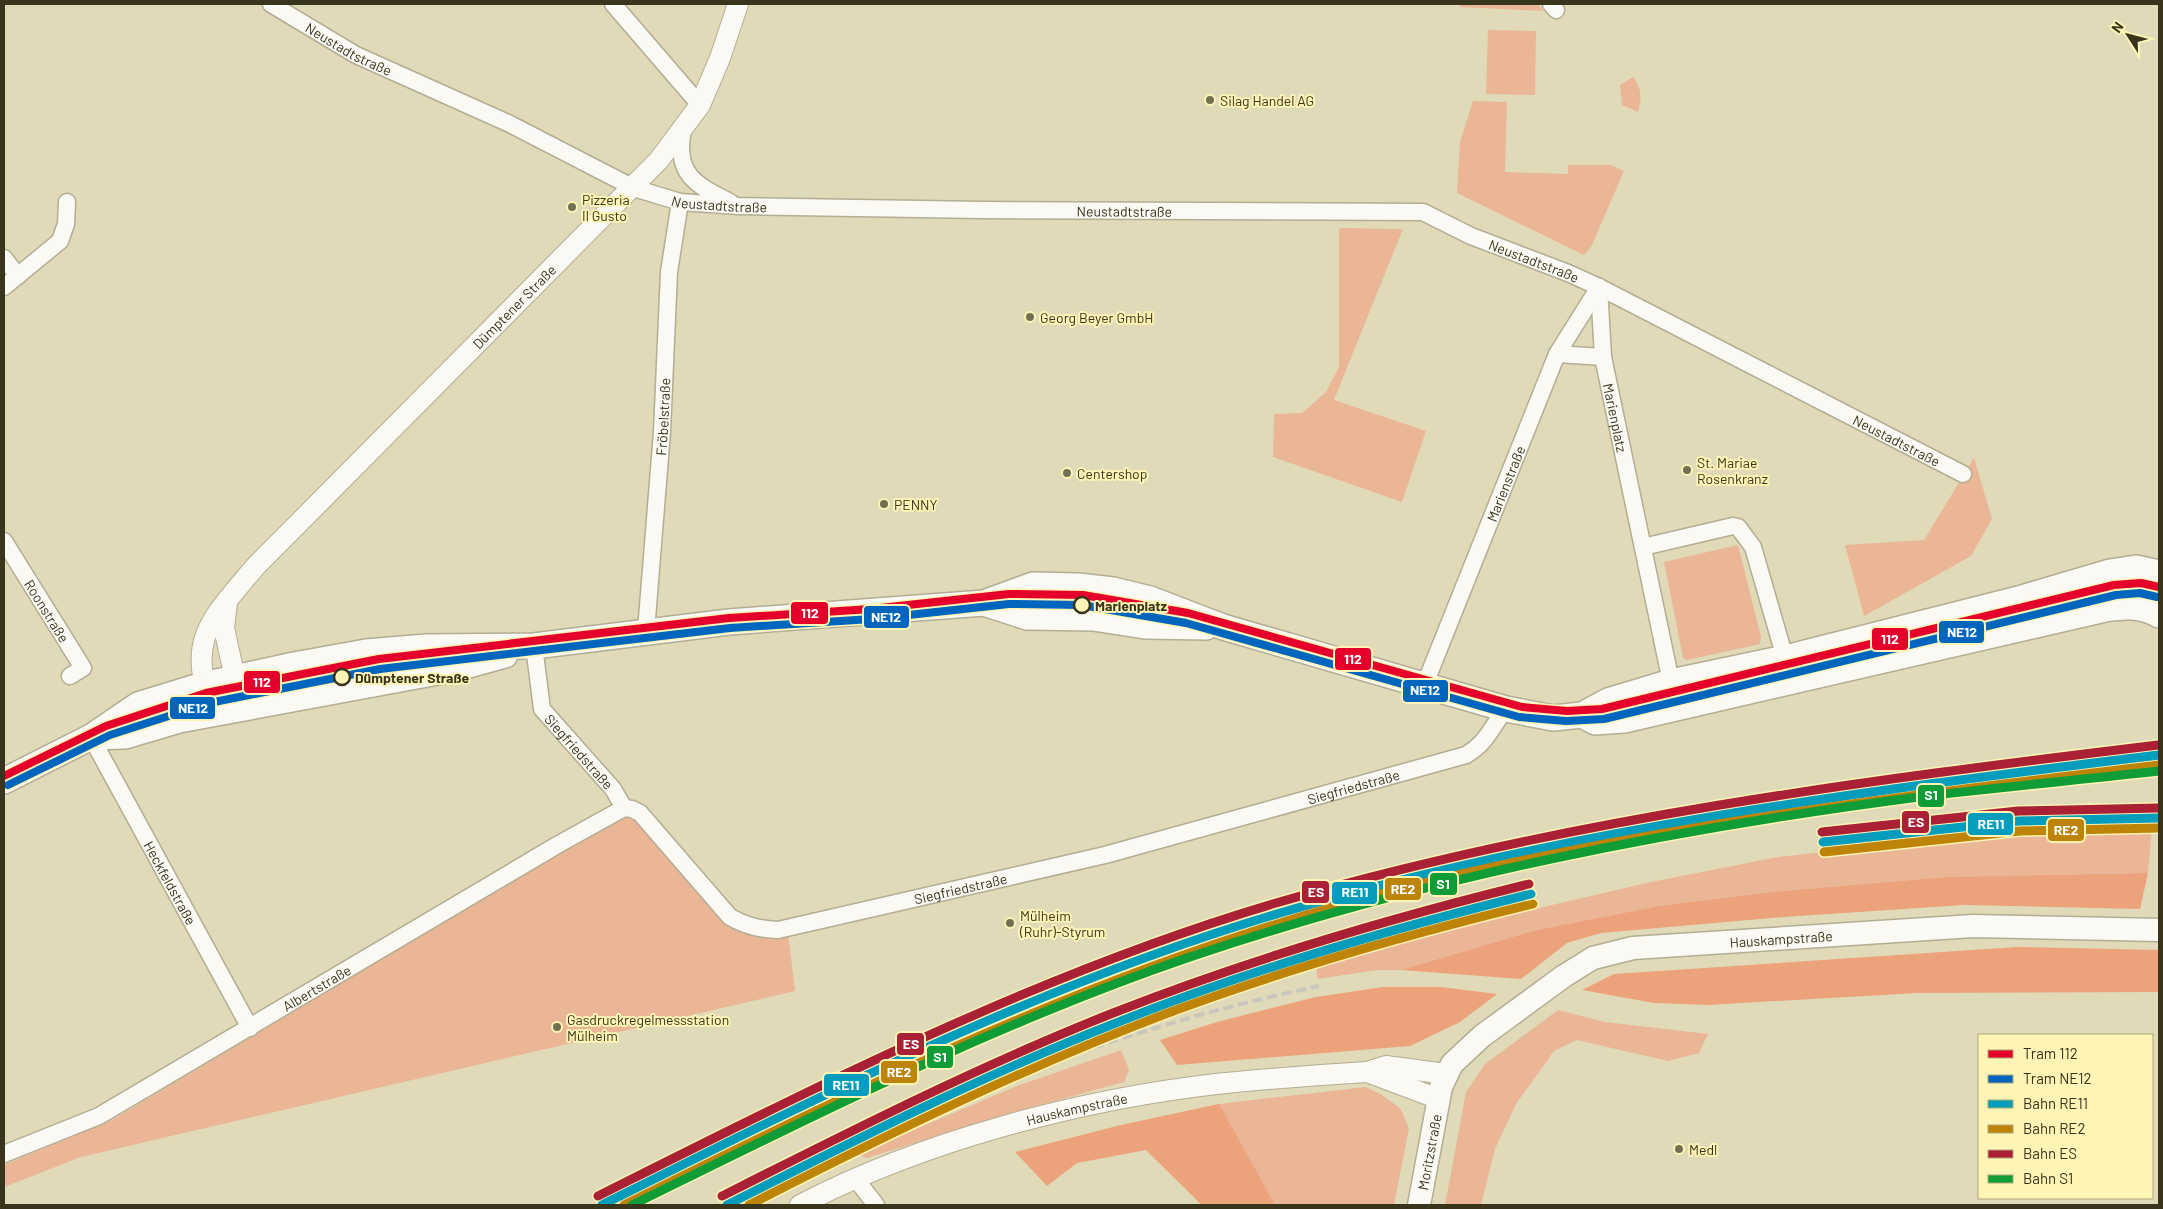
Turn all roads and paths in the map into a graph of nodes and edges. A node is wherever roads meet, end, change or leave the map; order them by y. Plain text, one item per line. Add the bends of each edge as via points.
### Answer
1 (271, 4) edge
2 (613, 4) edge
3 (738, 4) edge
4 (700, 104) junction
5 (683, 130) junction
6 (634, 188) junction
7 (67, 202) dead end
8 (680, 202) junction
9 (738, 206) junction
10 (4, 258) edge
11 (18, 276) junction
12 (1599, 287) junction
13 (4, 288) edge
14 (1557, 354) junction
15 (1603, 357) junction
16 (1963, 474) dead end
17 (4, 541) edge
18 (1643, 547) junction
19 (2159, 573) edge
20 (227, 601) junction
21 (984, 603) junction
22 (2159, 615) edge
23 (1223, 627) junction
24 (646, 631) junction
25 (534, 646) junction
26 (1784, 658) junction
27 (70, 676) dead end
28 (234, 678) junction
29 (1670, 682) junction
30 (1425, 684) junction
31 (203, 685) junction
32 (239, 708) junction
33 (1506, 709) junction
34 (214, 712) junction
35 (1582, 715) junction
36 (91, 738) junction
37 (4, 781) edge
38 (624, 808) junction
39 (2159, 930) edge
40 (250, 1028) junction
41 (1367, 1072) junction
42 (1446, 1074) junction
43 (1439, 1099) junction
44 (4, 1154) edge
45 (856, 1178) junction
46 (800, 1205) edge
47 (876, 1205) edge
48 (1419, 1205) edge

1 - 6 street, Neustadtstraße via 356,55 510,124
2 - 4 street
3 - 4 street, Dümptener Straße
4 - 5 street, Dümptener Straße
5 - 6 street, Dümptener Straße
5 - 9 street via 679,146 687,173 704,190
6 - 8 street, Neustadtstraße
6 - 20 street, Dümptener Straße via 255,567
7 - 11 street via 66,224 60,241
8 - 9 street, Neustadtstraße
8 - 24 street, Fröbelstraße via 669,272 662,432
9 - 12 street, Neustadtstraße via 1423,212 1471,236
10 - 11 street
11 - 13 street
12 - 14 street, Marienstraße
12 - 15 street, Marienplatz
12 - 16 street, Neustadtstraße
14 - 15 street
14 - 30 street, Marienstraße
15 - 18 street, Marienplatz
17 - 27 street, Roonstraße via 83,668
18 - 26 street via 1738,527 1753,547
18 - 29 street, Marienplatz
19 - 26 main road via 2136,568 2110,572 2022,598
20 - 28 street via 224,628
20 - 31 street, Dümptener Straße via 208,625 201,646
21 - 23 main road via 1026,617 1094,618 1146,626
21 - 23 main road via 1033,585 1078,586 1150,599
21 - 24 main road
22 - 35 main road via 2128,606 2106,609 1624,720 1595,722
23 - 30 main road
24 - 25 main road
25 - 28 main road via 426,647 366,652
25 - 32 main road via 454,669
25 - 38 street, Siegfriedstraße via 542,709 613,789
26 - 29 main road
28 - 31 main road
28 - 32 street
29 - 35 main road via 1608,701
30 - 33 main road
31 - 34 street, Dümptener Straße
31 - 36 main road via 138,705
32 - 34 main road
33 - 35 main road via 1553,718
33 - 38 street, Siegfriedstraße via 1490,735 1466,755 1105,855 778,930 760,930 730,918 640,813
34 - 36 main road via 126,736
36 - 37 main road
36 - 40 street, Heckfeldstraße
38 - 40 street, Albertstraße
39 - 42 main road, Hauskampstraße via 1973,926 1633,948 1593,958 1564,976 1459,1055
40 - 44 street, Albertstraße via 99,1116
41 - 42 street, Hauskampstraße via 1386,1066
41 - 43 street, Hauskampstraße
41 - 45 street, Hauskampstraße via 1214,1084 1048,1114 938,1147
42 - 43 main road, Hauskampstraße
43 - 48 main road, Moritzstraße
45 - 46 street, Hauskampstraße
45 - 47 street

